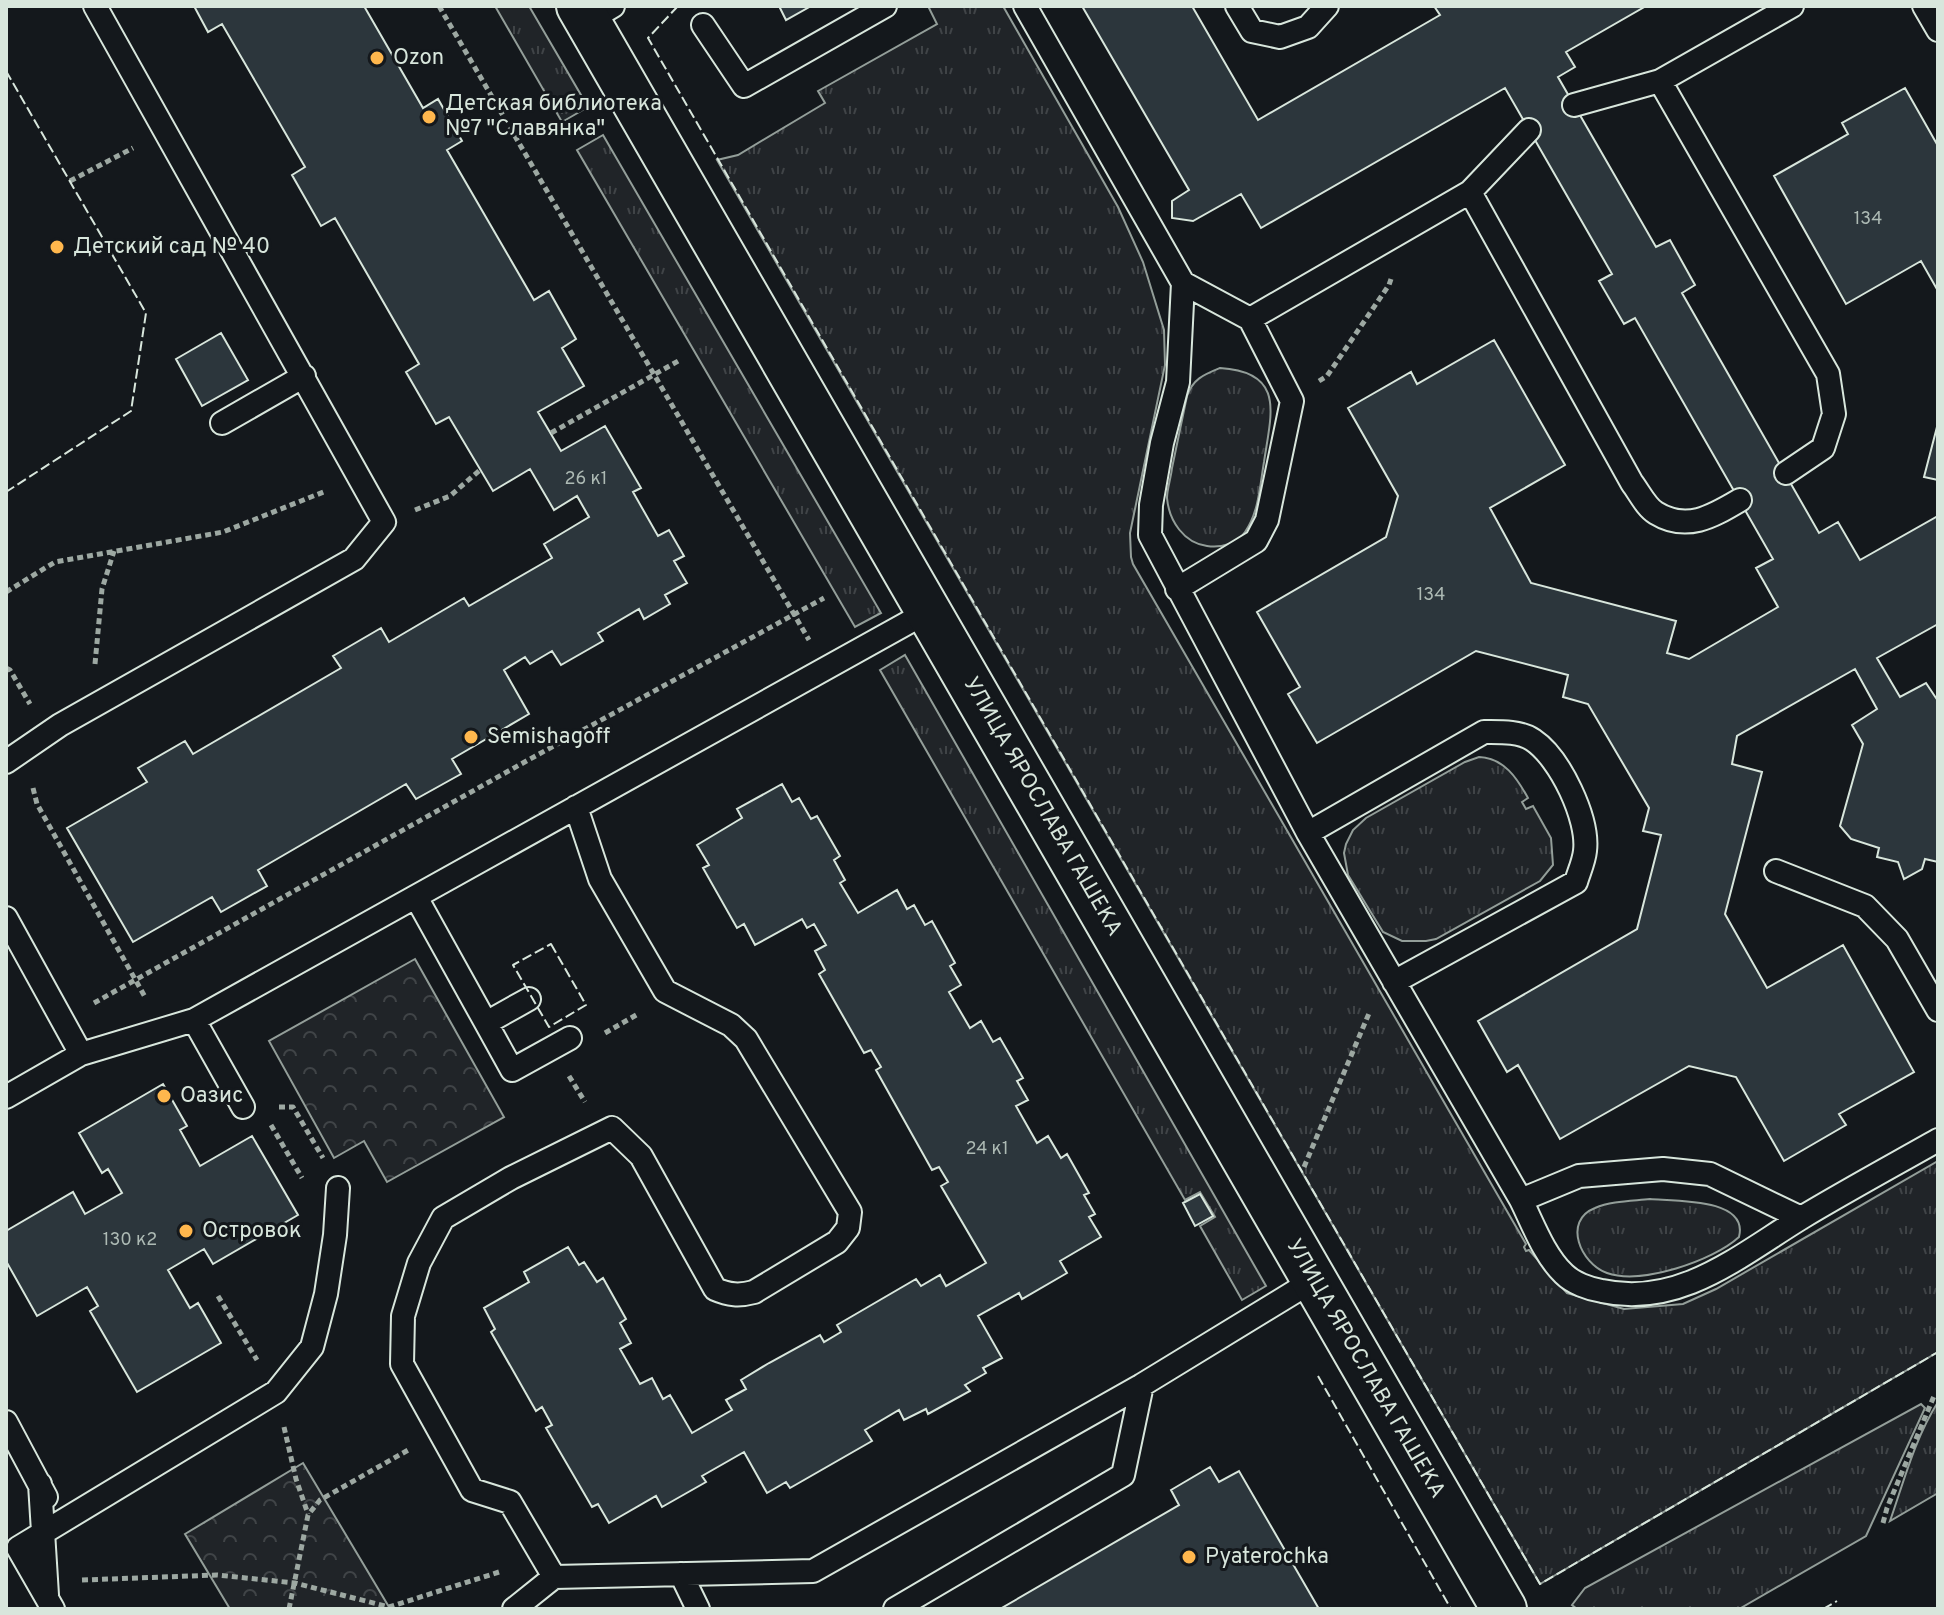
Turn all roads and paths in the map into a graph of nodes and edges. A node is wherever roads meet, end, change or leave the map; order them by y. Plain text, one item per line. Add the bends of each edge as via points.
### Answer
1 (95, 6) edge
2 (439, 6) edge
3 (885, 6) edge
4 (1025, 6) edge
5 (1237, 6) edge
6 (1327, 6) edge
7 (1792, 6) edge
8 (1924, 6) edge
9 (594, 11) edge
10 (703, 25) dead end
11 (1938, 30) edge
12 (1660, 81) junction
13 (1574, 105) dead end
14 (1529, 130) dead end
15 (165, 131) junction
16 (70, 181) dead end
17 (1470, 192) junction
18 (1402, 232) junction
19 (1183, 283) junction
20 (1250, 319) junction
21 (680, 360) dead end
22 (654, 374) junction
23 (304, 376) junction
24 (1292, 401) junction
25 (222, 423) dead end
26 (551, 433) dead end
27 (480, 470) dead end
28 (1786, 473) dead end
29 (360, 478) junction
30 (1740, 500) dead end
31 (384, 522) junction
32 (114, 551) junction
33 (1177, 589) junction
34 (6, 592) edge
35 (824, 598) dead end
36 (929, 611) junction
37 (794, 615) junction
38 (826, 669) junction
39 (91, 707) junction
40 (25, 749) junction
41 (6, 762) edge
42 (576, 807) junction
43 (1308, 833) junction
44 (1776, 871) dead end
45 (416, 897) junction
46 (8, 925) edge
47 (136, 980) junction
48 (1394, 982) junction
49 (665, 991) junction
50 (529, 999) dead end
51 (1373, 1004) dead end
52 (1938, 1010) edge
53 (194, 1020) junction
54 (61, 1021) junction
55 (486, 1023) junction
56 (163, 1029) junction
57 (561, 1043) junction
58 (81, 1054) junction
59 (6, 1097) edge
60 (252, 1107) junction
61 (603, 1133) junction
62 (1938, 1140) edge
63 (1303, 1170) dead end
64 (338, 1188) joint
65 (1521, 1200) junction
66 (1801, 1218) junction
67 (335, 1235) junction
68 (1314, 1280) junction
69 (218, 1296) dead end
70 (1142, 1385) junction
71 (276, 1392) junction
72 (1934, 1396) dead end
73 (9, 1434) edge
74 (290, 1452) dead end
75 (384, 1462) dead end
76 (308, 1515) junction
77 (1883, 1523) dead end
78 (52, 1528) junction
79 (12, 1552) edge
80 (495, 1573) dead end
81 (681, 1574) junction
82 (554, 1577) junction
83 (67, 1580) dead end
84 (295, 1583) junction
85 (50, 1604) edge
86 (289, 1609) edge
87 (514, 1609) edge
88 (698, 1609) edge
89 (895, 1609) edge
90 (1504, 1609) edge

1 - 15 lane
2 - 22 path
3 - 10 lane via 744,86
4 - 19 lane
5 - 6 lane via 1252,31 1280,37 1308,27
7 - 12 lane
8 - 11 lane
9 - 36 street, УЛИЦА ЯРОСЛАВА ГАШЕКА
12 - 13 lane
12 - 28 lane via 1828,374 1834,414 1823,448
14 - 17 lane
15 - 16 path
15 - 23 lane
17 - 18 lane
17 - 30 lane via 1632,483 1654,513 1679,522 1707,519
18 - 20 lane
18 - 24 path via 1389,285 1327,376
19 - 20 lane
19 - 33 lane via 1178,382 1162,443 1150,535
20 - 24 lane
21 - 22 path
22 - 26 path
22 - 37 path
23 - 25 lane
23 - 29 lane
24 - 33 lane via 1267,520 1256,541
27 - 31 path via 450,496
29 - 31 lane
29 - 32 path via 223,532
31 - 39 lane via 354,559
32 - 34 path via 55,562
32 - 39 path via 102,589
33 - 43 lane
35 - 37 path
36 - 38 lane
36 - 68 street, УЛИЦА ЯРОСЛАВА ГАШЕКА
37 - 38 path
37 - 47 path
38 - 42 lane
39 - 40 lane
40 - 41 lane
40 - 47 path via 37,804
42 - 45 lane
42 - 49 lane via 600,879
43 - 48 lane
43 - 48 lane via 1484,732 1532,739 1559,767 1576,799 1586,850 1576,882
44 - 52 lane via 1865,906 1897,939
45 - 53 lane
45 - 55 lane
46 - 54 lane
47 - 54 path
47 - 56 path
48 - 65 lane
49 - 57 path via 651,1007 578,1049
49 - 61 lane via 731,1025 746,1039 850,1212 848,1228 837,1242 754,1292 727,1294 715,1289 641,1156 612,1128
50 - 55 lane
51 - 63 path
53 - 56 lane
53 - 60 lane
54 - 58 lane
55 - 57 lane via 512,1070
56 - 58 lane
57 - 61 path
58 - 59 lane
60 - 64 path via 293,1107
60 - 67 path
61 - 82 lane via 443,1218 419,1263 403,1316 402,1364 472,1490 510,1502
62 - 66 lane
64 - 67 lane
65 - 66 lane via 1579,1176 1663,1169 1710,1174
65 - 66 lane via 1564,1274 1588,1288 1614,1294 1664,1293 1692,1283
67 - 71 lane via 312,1347
68 - 70 lane
68 - 90 street, УЛИЦА ЯРОСЛАВА ГАШЕКА
69 - 71 path
70 - 81 lane via 813,1571
70 - 89 lane via 1123,1475
71 - 78 lane
72 - 77 path
73 - 78 lane via 40,1484
74 - 76 path
75 - 76 path via 320,1500
76 - 84 path
78 - 79 lane
78 - 85 lane
79 - 85 lane
80 - 84 path via 389,1607
81 - 82 lane
81 - 88 lane
82 - 87 lane
83 - 84 path via 217,1575
84 - 86 path

